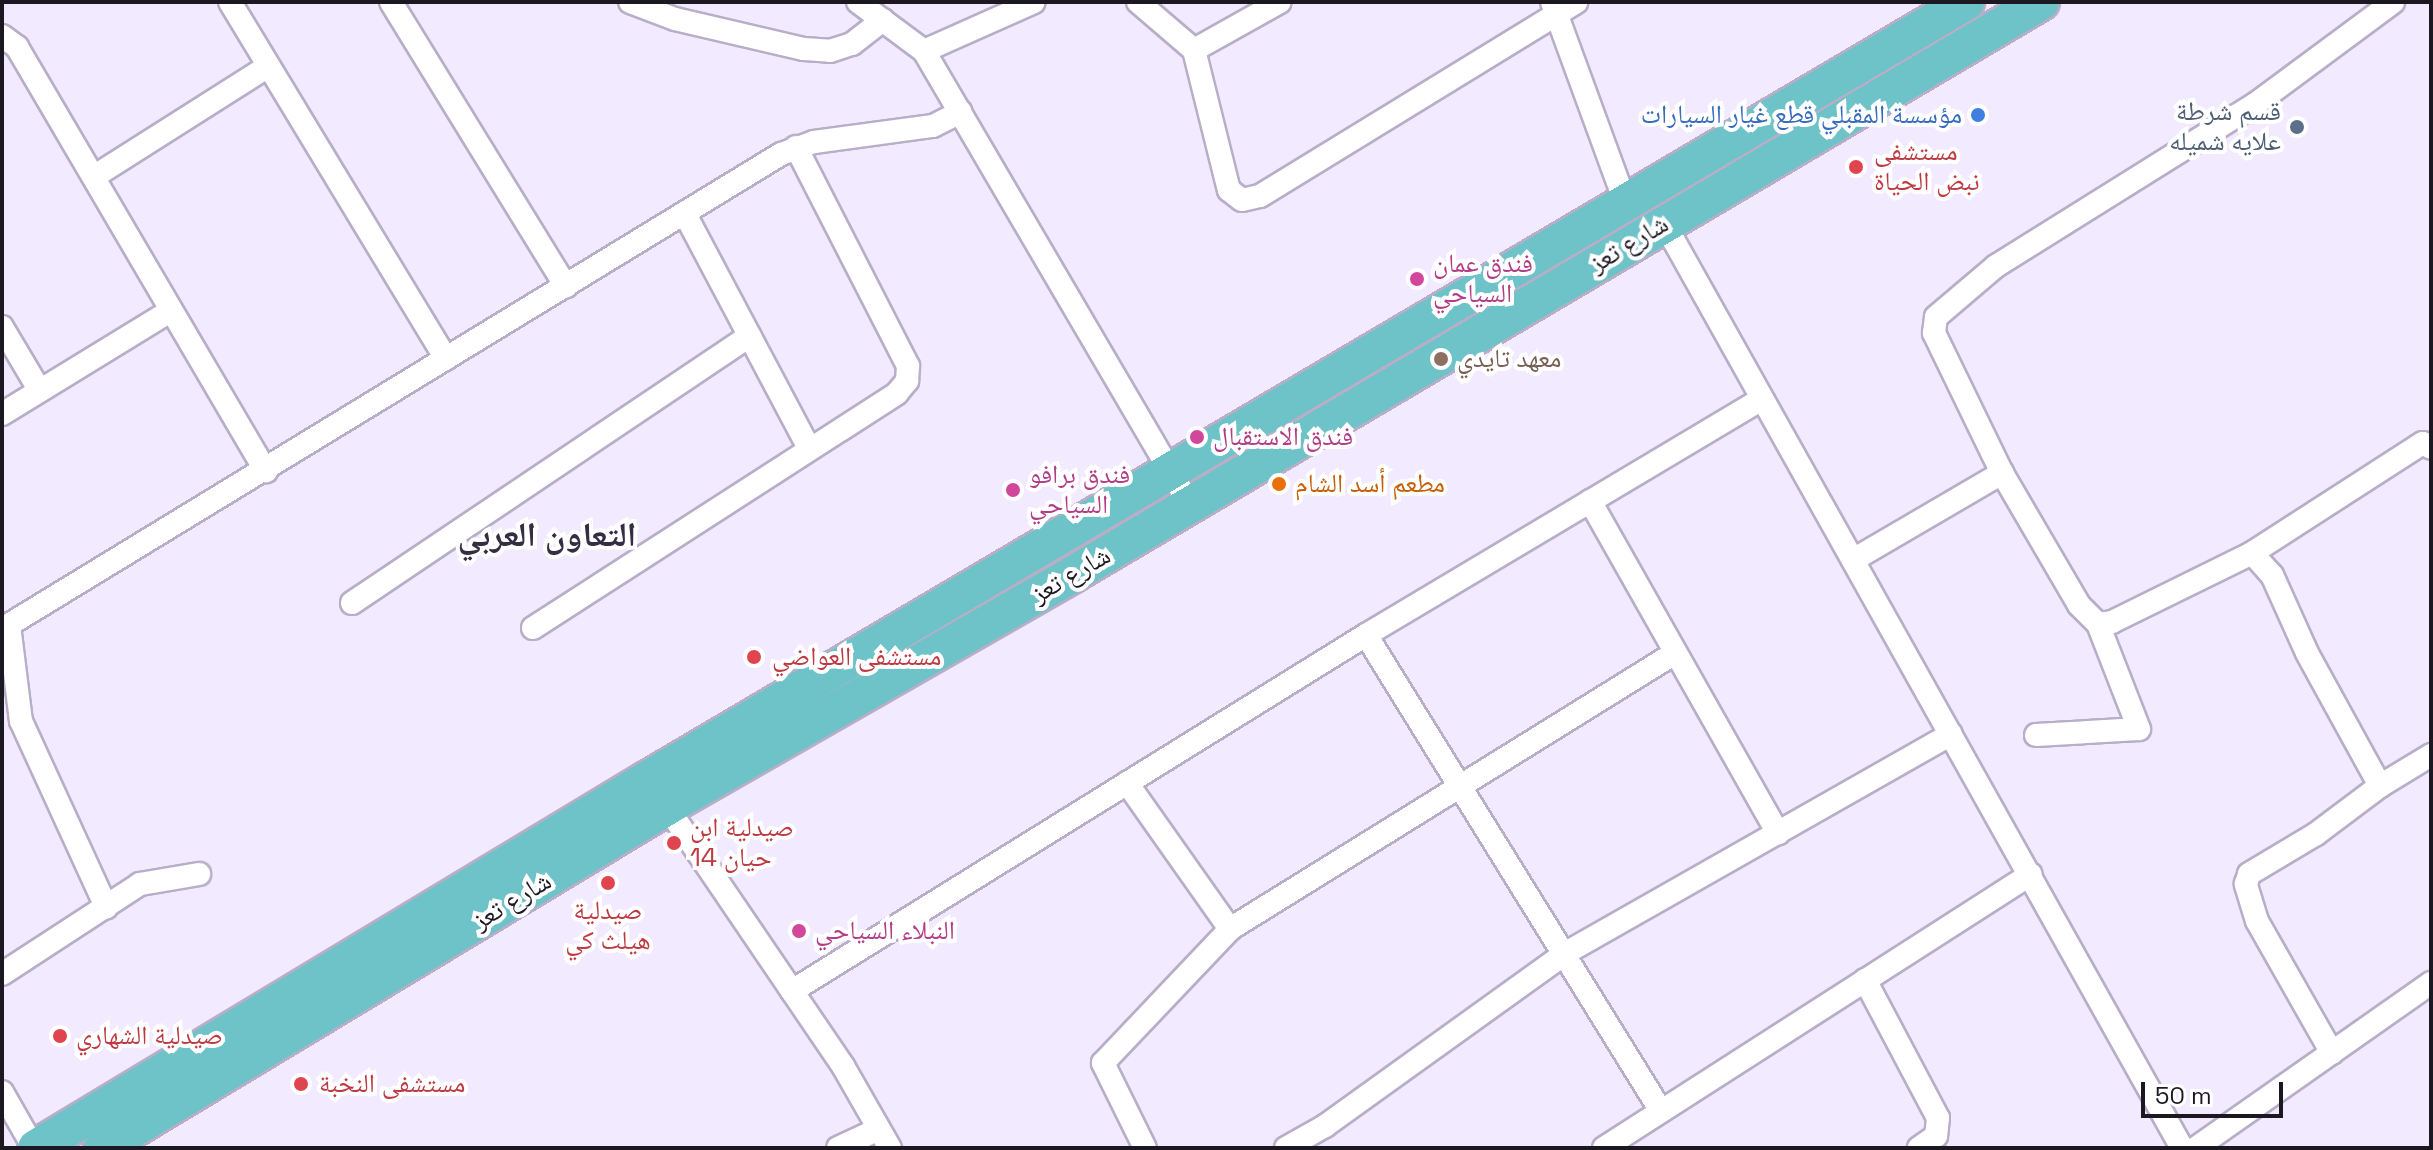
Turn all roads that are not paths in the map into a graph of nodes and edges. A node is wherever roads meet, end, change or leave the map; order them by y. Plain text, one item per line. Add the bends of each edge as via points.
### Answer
1 (230, 2) edge
2 (391, 2) edge
3 (630, 2) edge
4 (858, 2) edge
5 (1034, 2) edge
6 (1138, 2) edge
7 (1280, 2) edge
8 (1966, 2) edge
9 (2041, 2) edge
10 (2393, 2) edge
11 (1561, 6) edge
12 (883, 20) junction
13 (2, 36) edge
14 (1194, 50) junction
15 (924, 51) junction
16 (267, 67) junction
17 (961, 112) junction
18 (796, 147) junction
19 (95, 176) junction
20 (1626, 204) junction
21 (685, 214) junction
22 (1664, 223) junction
23 (566, 287) junction
24 (170, 311) junction
25 (2, 327) edge
26 (750, 336) junction
27 (446, 359) junction
28 (40, 391) junction
29 (1762, 399) junction
30 (2, 414) edge
31 (808, 446) junction
32 (2431, 448) edge
33 (266, 471) junction
34 (1173, 472) junction
35 (2002, 473) junction
36 (1590, 501) junction
37 (1190, 505) junction
38 (2252, 553) junction
39 (1853, 560) junction
40 (352, 603) dead end
41 (2098, 624) junction
42 (5, 627) edge
43 (533, 628) dead end
44 (1366, 635) junction
45 (1675, 653) junction
46 (1951, 734) junction
47 (2036, 735) dead end
48 (2431, 755) edge
49 (1127, 783) junction
50 (1460, 786) junction
51 (2380, 786) junction
52 (667, 807) junction
53 (1778, 833) junction
54 (199, 874) dead end
55 (2031, 874) junction
56 (106, 907) junction
57 (1230, 929) junction
58 (1564, 954) junction
59 (2, 974) edge
60 (1865, 980) junction
61 (2431, 983) edge
62 (792, 991) junction
63 (2332, 1053) junction
64 (2, 1092) edge
65 (1661, 1111) junction
66 (884, 1138) edge
67 (35, 1148) edge
68 (102, 1148) edge
69 (838, 1148) edge
70 (1145, 1148) edge
71 (1286, 1148) edge
72 (1604, 1148) edge
73 (1919, 1148) edge
74 (2182, 1148) edge
75 (2196, 1148) edge

1 - 16 street
2 - 23 street
3 - 12 street via 675,19 817,50 862,39
4 - 12 street
5 - 15 street
6 - 14 street
7 - 14 street
8 - 20 highway, شارع تعز
9 - 22 highway, شارع تعز
10 - 35 street via 2241,113 1996,266 1936,317 1934,333
11 - 14 street via 1260,196 1242,200 1229,190
11 - 20 street
12 - 15 street
13 - 19 street via 17,47
15 - 17 street
16 - 19 street
16 - 27 street
17 - 18 street via 921,129
17 - 34 street
18 - 21 street
18 - 31 street via 908,366 907,381 897,393
19 - 24 street
20 - 34 highway, شارع تعز
21 - 23 street
21 - 26 street
22 - 29 street
22 - 37 highway, شارع تعز
23 - 27 street
24 - 28 street
24 - 33 street
25 - 28 street
26 - 31 street
26 - 40 street
27 - 33 street
28 - 30 street
29 - 36 street
29 - 39 street
31 - 43 street
32 - 38 street via 2423,443
33 - 42 street
34 - 37 street
34 - 67 highway, شارع تعز via 648,779
35 - 39 street
35 - 41 street via 2079,605
36 - 44 street
36 - 45 street
37 - 52 highway, شارع تعز
38 - 41 street via 2112,622
38 - 51 street via 2272,575
39 - 46 street
41 - 47 street via 2139,729
42 - 56 street via 21,721
44 - 49 street
44 - 50 street
45 - 50 street
45 - 53 street
46 - 53 street
46 - 55 street
48 - 51 street
49 - 57 street
49 - 62 street
50 - 57 street
50 - 58 street
51 - 63 street via 2249,874 2246,884 2257,921
52 - 62 street
52 - 68 highway, شارع تعز
53 - 58 street
54 - 56 street via 140,884
55 - 60 street
55 - 74 street
56 - 59 street
57 - 70 street via 1103,1063
58 - 65 street
58 - 71 street via 1325,1126
60 - 65 street
60 - 73 street via 1938,1118 1936,1136
61 - 63 street
62 - 66 street
63 - 75 street
64 - 67 street
65 - 72 street
66 - 69 street

